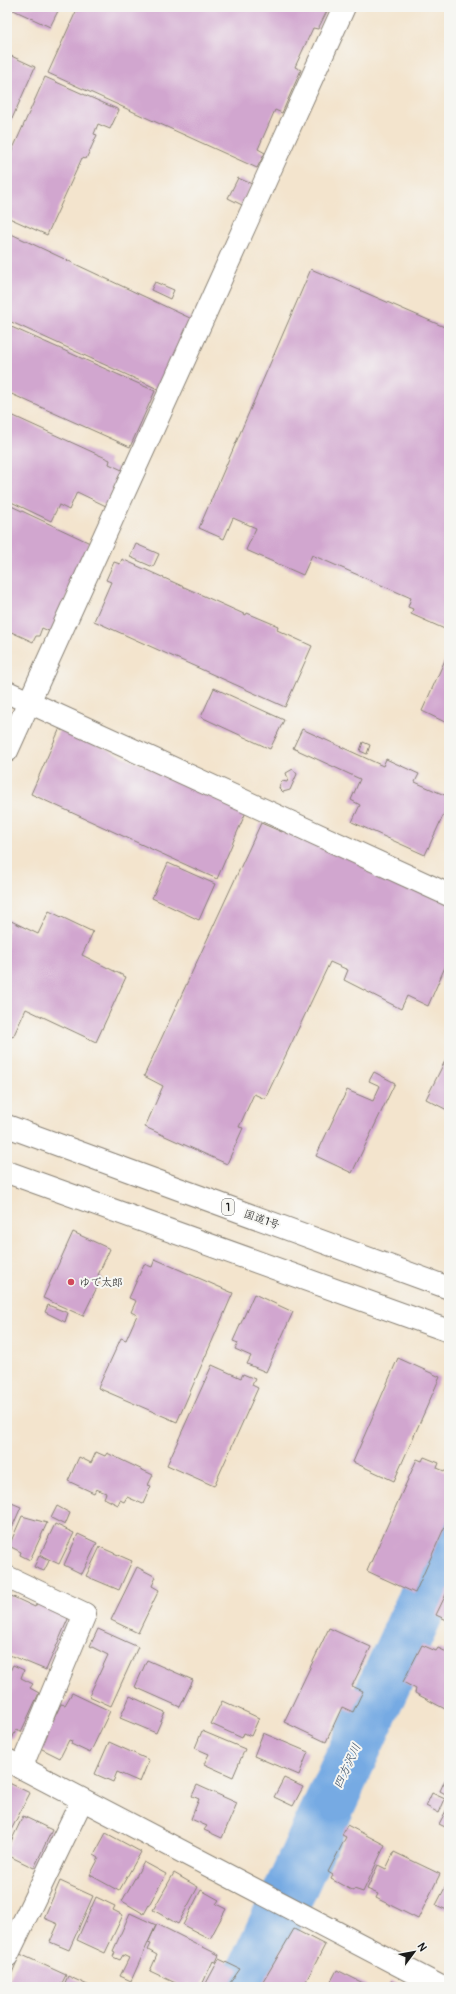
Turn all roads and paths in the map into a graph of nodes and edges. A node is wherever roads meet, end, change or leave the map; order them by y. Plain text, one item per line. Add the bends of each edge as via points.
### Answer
1 (344, 7) edge
2 (7, 692) edge
3 (29, 702) junction
4 (7, 751) edge
5 (449, 895) edge
6 (7, 1126) edge
7 (7, 1172) edge
8 (449, 1288) edge
9 (449, 1331) edge
10 (7, 1577) edge
11 (14, 1764) edge
12 (82, 1800) junction
13 (7, 1956) edge
14 (441, 1987) edge

1 - 3 main road
2 - 3 main road
3 - 4 main road
3 - 5 main road
6 - 8 main road, 国道1号 / 1
7 - 9 main road
10 - 11 main road via 85,1614
11 - 12 main road
12 - 13 main road
12 - 14 main road

